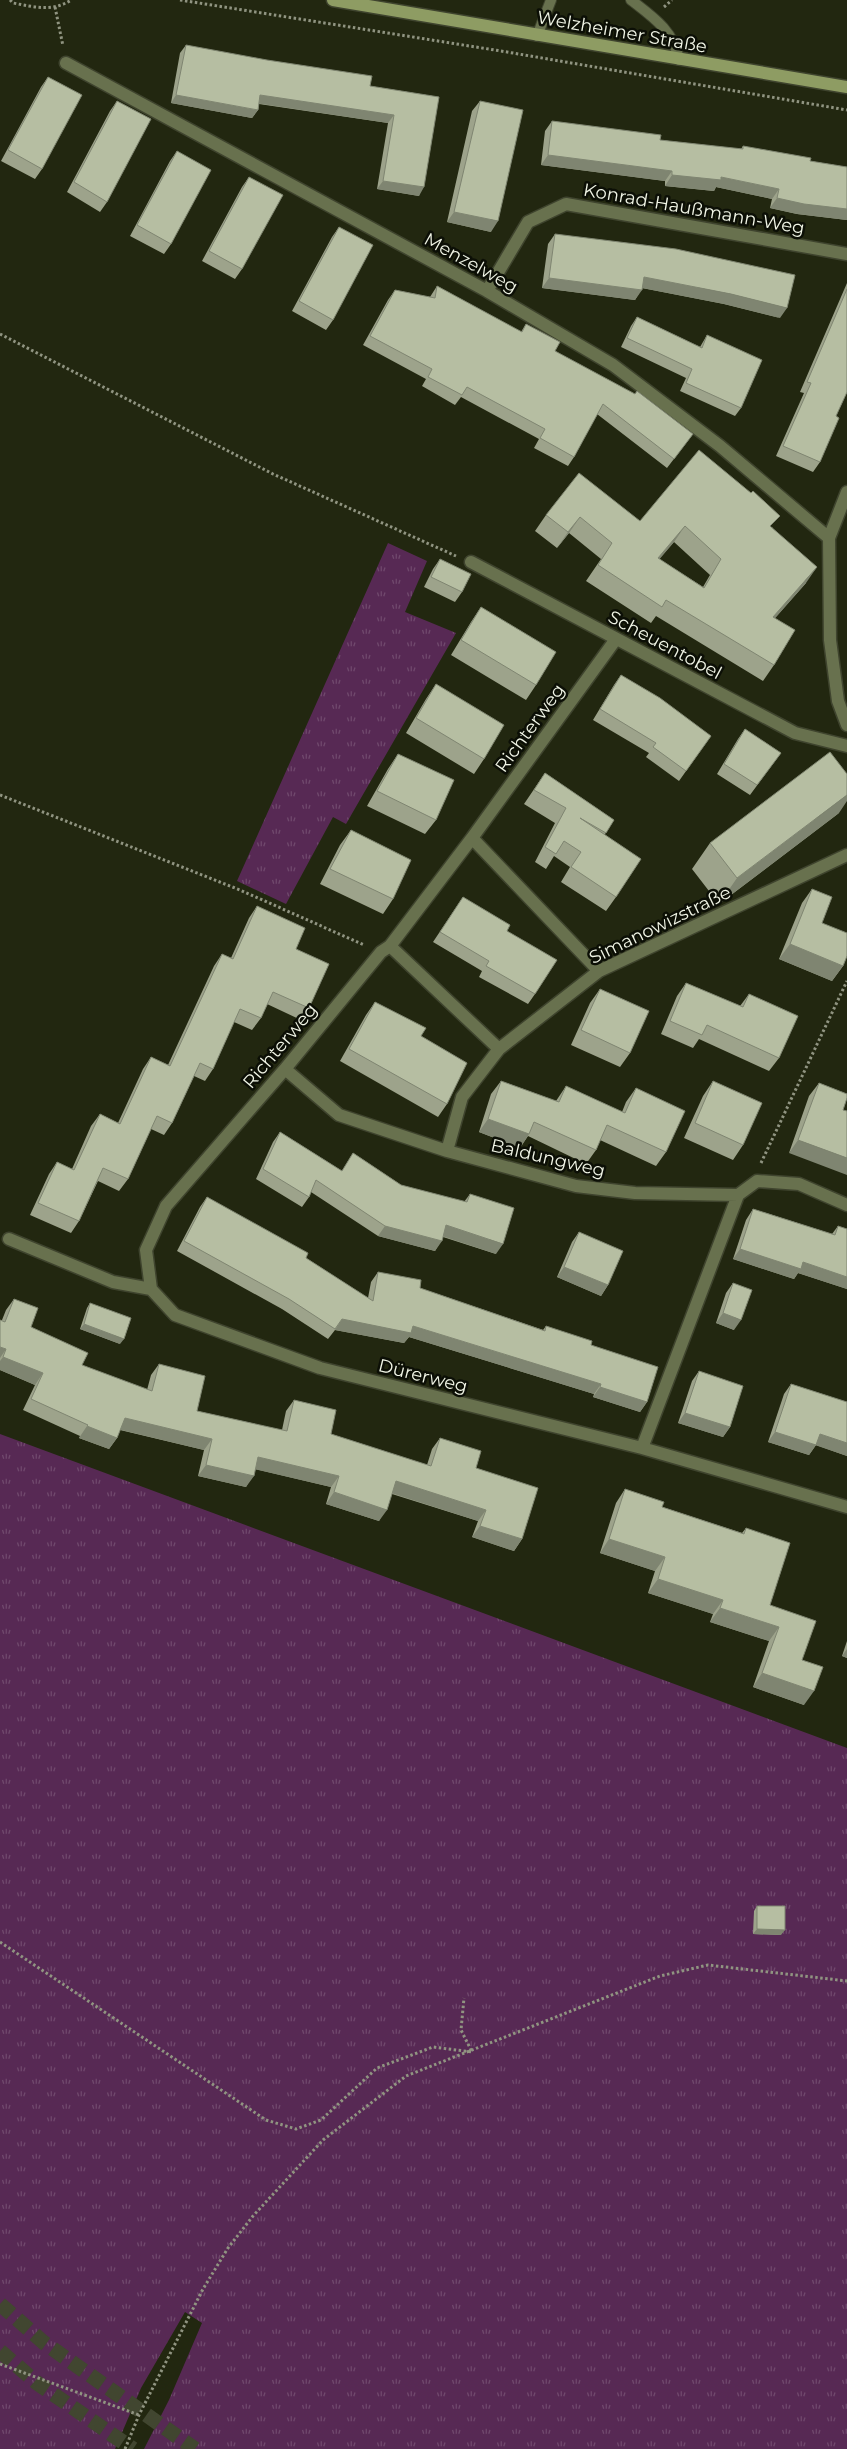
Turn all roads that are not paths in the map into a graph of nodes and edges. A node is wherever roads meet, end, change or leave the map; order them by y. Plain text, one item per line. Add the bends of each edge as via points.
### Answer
1 (333, 0) edge
2 (551, 0) edge
3 (631, 0) edge
4 (537, 36) junction
5 (679, 60) junction
6 (66, 63) road end
7 (847, 87) edge
8 (847, 254) edge
9 (487, 291) junction
10 (847, 492) edge
11 (828, 538) junction
12 (471, 562) road end
13 (616, 639) junction
14 (847, 725) edge
15 (847, 746) edge
16 (472, 838) junction
17 (847, 855) edge
18 (386, 949) junction
19 (599, 971) junction
20 (499, 1049) junction
21 (285, 1069) junction
22 (447, 1151) junction
23 (738, 1195) junction
24 (847, 1205) edge
25 (9, 1240) dead end
26 (151, 1289) junction
27 (642, 1448) junction
28 (847, 1507) edge

1 - 4 main road, Welzheimer Straße
2 - 4 lane
3 - 5 lane via 664,26 677,46
4 - 5 main road, Welzheimer Straße
5 - 7 main road, Welzheimer Straße
6 - 9 street, Menzelweg
8 - 9 street, Konrad-Haußmann-Weg via 566,204 528,222
9 - 11 street, Menzelweg via 613,365 720,446
10 - 11 street
11 - 14 street via 830,640 838,701
12 - 13 street, Scheuentobel
13 - 15 street, Scheuentobel via 795,733
13 - 16 street, Richterweg
16 - 18 street, Richterweg
16 - 19 street
17 - 19 street, Simanowizstraße
18 - 20 street
18 - 21 street, Richterweg
19 - 20 street, Simanowizstraße
20 - 22 street, Simanowizstraße via 462,1098
21 - 22 street, Baldungweg via 339,1115
21 - 26 street, Richterweg via 166,1206 146,1250
22 - 23 street, Baldungweg via 576,1186 635,1193
23 - 24 street via 757,1180 799,1184
23 - 27 street
25 - 26 street via 113,1282
26 - 27 street, Dürerweg via 175,1315 320,1368
27 - 28 street, Dürerweg

